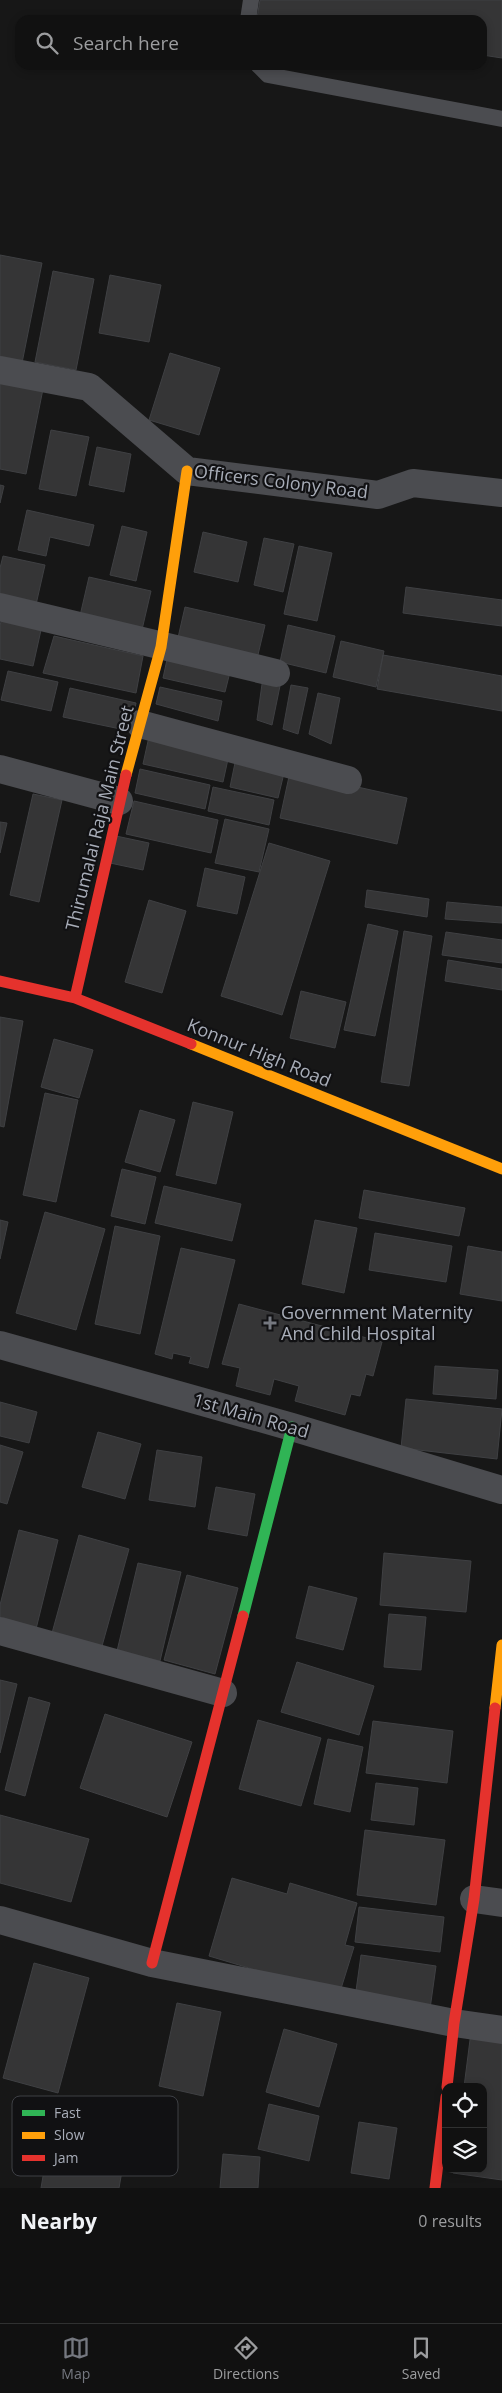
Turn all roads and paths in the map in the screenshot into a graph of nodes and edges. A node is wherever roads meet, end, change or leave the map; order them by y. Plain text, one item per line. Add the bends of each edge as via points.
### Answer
1 (252, 0) edge
2 (249, 15) edge
3 (263, 70) edge
4 (502, 119) edge
5 (0, 370) edge
6 (187, 471) junction
7 (502, 493) edge
8 (0, 607) edge
9 (161, 646) junction
10 (276, 673) dead end
11 (140, 724) junction
12 (0, 769) edge
13 (348, 780) dead end
14 (119, 801) junction
15 (0, 981) edge
16 (74, 998) junction
17 (502, 1169) edge
18 (0, 1345) edge
19 (292, 1427) junction
20 (502, 1490) edge
21 (0, 1631) edge
22 (501, 1653) edge
23 (223, 1693) junction
24 (474, 1899) junction
25 (502, 1903) edge
26 (0, 1920) edge
27 (152, 1963) junction
28 (454, 2023) junction
29 (502, 2030) edge
30 (447, 2083) edge
31 (442, 2128) edge
32 (435, 2188) edge

1 - 2 lane
3 - 4 lane via 268,75
5 - 6 street, Officers Colony Road via 89,387
6 - 7 street, Officers Colony Road via 378,495 413,483
6 - 9 street, Thirumalai Raja Main Street
8 - 9 street
9 - 10 street
9 - 11 street, Thirumalai Raja Main Street
11 - 13 street
11 - 14 street, Thirumalai Raja Main Street
12 - 14 street
14 - 16 street, Thirumalai Raja Main Street
15 - 16 street, Konnur High Road
16 - 17 street, Konnur High Road
18 - 19 street, 1st Main Road
19 - 20 street, 1st Main Road
19 - 23 street
21 - 23 street
22 - 24 street
23 - 27 street
24 - 25 street
24 - 28 street
26 - 27 street
27 - 28 street
28 - 29 street
28 - 30 street
31 - 32 street

